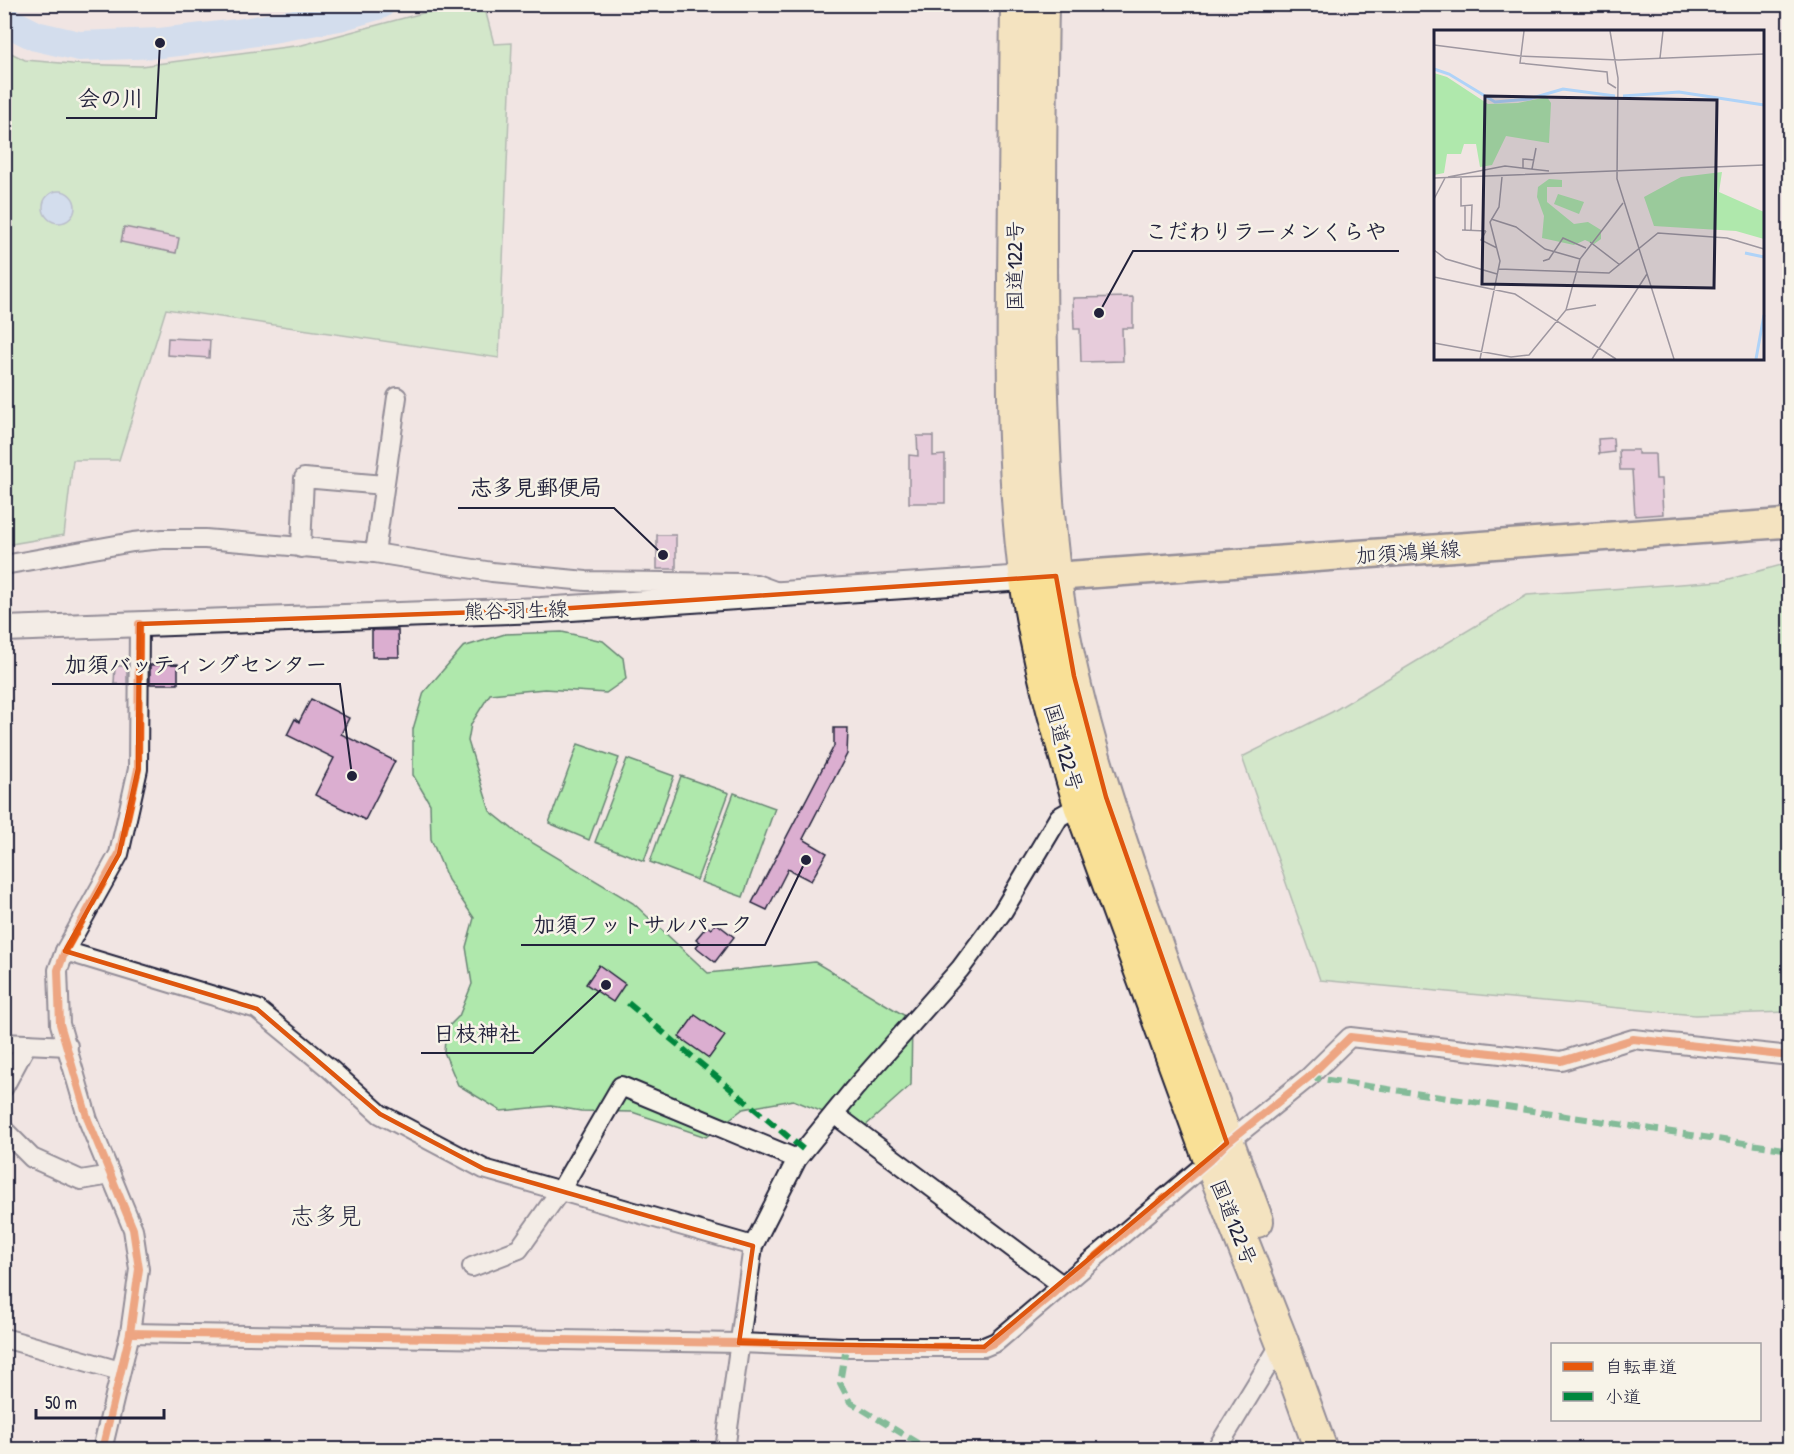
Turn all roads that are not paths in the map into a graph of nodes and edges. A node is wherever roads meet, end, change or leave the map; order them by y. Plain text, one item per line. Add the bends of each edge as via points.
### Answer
1 (1017, 4) edge
2 (1042, 4) edge
3 (397, 397) dead end
4 (384, 485) junction
5 (1790, 524) edge
6 (301, 548) junction
7 (375, 554) junction
8 (4, 565) edge
9 (1041, 577) junction
10 (788, 595) junction
11 (139, 624) junction
12 (4, 629) edge
13 (1080, 805) junction
14 (65, 951) junction
15 (4, 1043) edge
16 (27, 1044) junction
17 (68, 1046) junction
18 (1790, 1056) edge
19 (4, 1087) edge
20 (834, 1114) junction
21 (4, 1130) edge
22 (1218, 1151) junction
23 (797, 1160) junction
24 (111, 1175) junction
25 (560, 1191) junction
26 (753, 1246) junction
27 (472, 1268) dead end
28 (1062, 1285) junction
29 (130, 1332) junction
30 (4, 1338) edge
31 (1282, 1342) junction
32 (739, 1343) junction
33 (120, 1371) junction
34 (102, 1449) edge
35 (725, 1449) edge
36 (1216, 1449) edge
37 (1321, 1449) edge
38 (1343, 1449) edge

1 - 9 highway, 国道122号 via 1015,415
2 - 9 highway, 国道122号 via 1038,242 1047,512
3 - 4 street
4 - 6 street via 304,478
4 - 7 street
5 - 9 main road, 加須鴻巣線
6 - 7 street
6 - 8 street via 163,539
7 - 10 street via 492,572 586,581 756,584
9 - 10 main road, 熊谷羽生線
9 - 13 highway, 国道122号 via 1033,625
9 - 22 highway, 国道122号 via 1061,620 1106,797 1171,989
10 - 11 main road, 熊谷羽生線 via 542,610
11 - 12 main road, 熊谷羽生線
11 - 14 street via 138,769 120,854
13 - 20 street via 1059,817 1003,911 960,969
13 - 22 highway, 国道122号
14 - 17 street via 58,970 60,1024
14 - 25 street via 257,1009 380,1114 484,1169
15 - 16 street
16 - 17 street
16 - 19 street
17 - 24 street via 88,1120
18 - 22 street via 1633,1040 1562,1061 1350,1037 1309,1077
20 - 23 street
20 - 28 street
21 - 24 street via 32,1158 81,1180
22 - 28 street
22 - 31 highway, 国道122号
22 - 38 highway, 国道122号
23 - 25 street via 621,1086
23 - 26 street
24 - 29 street via 133,1229 139,1269
25 - 26 street
25 - 27 street via 519,1249
26 - 32 street
28 - 32 street via 996,1342 984,1347
29 - 32 street
29 - 33 street
30 - 33 street
31 - 36 street
31 - 37 highway, 国道122号
32 - 35 street
33 - 34 street

